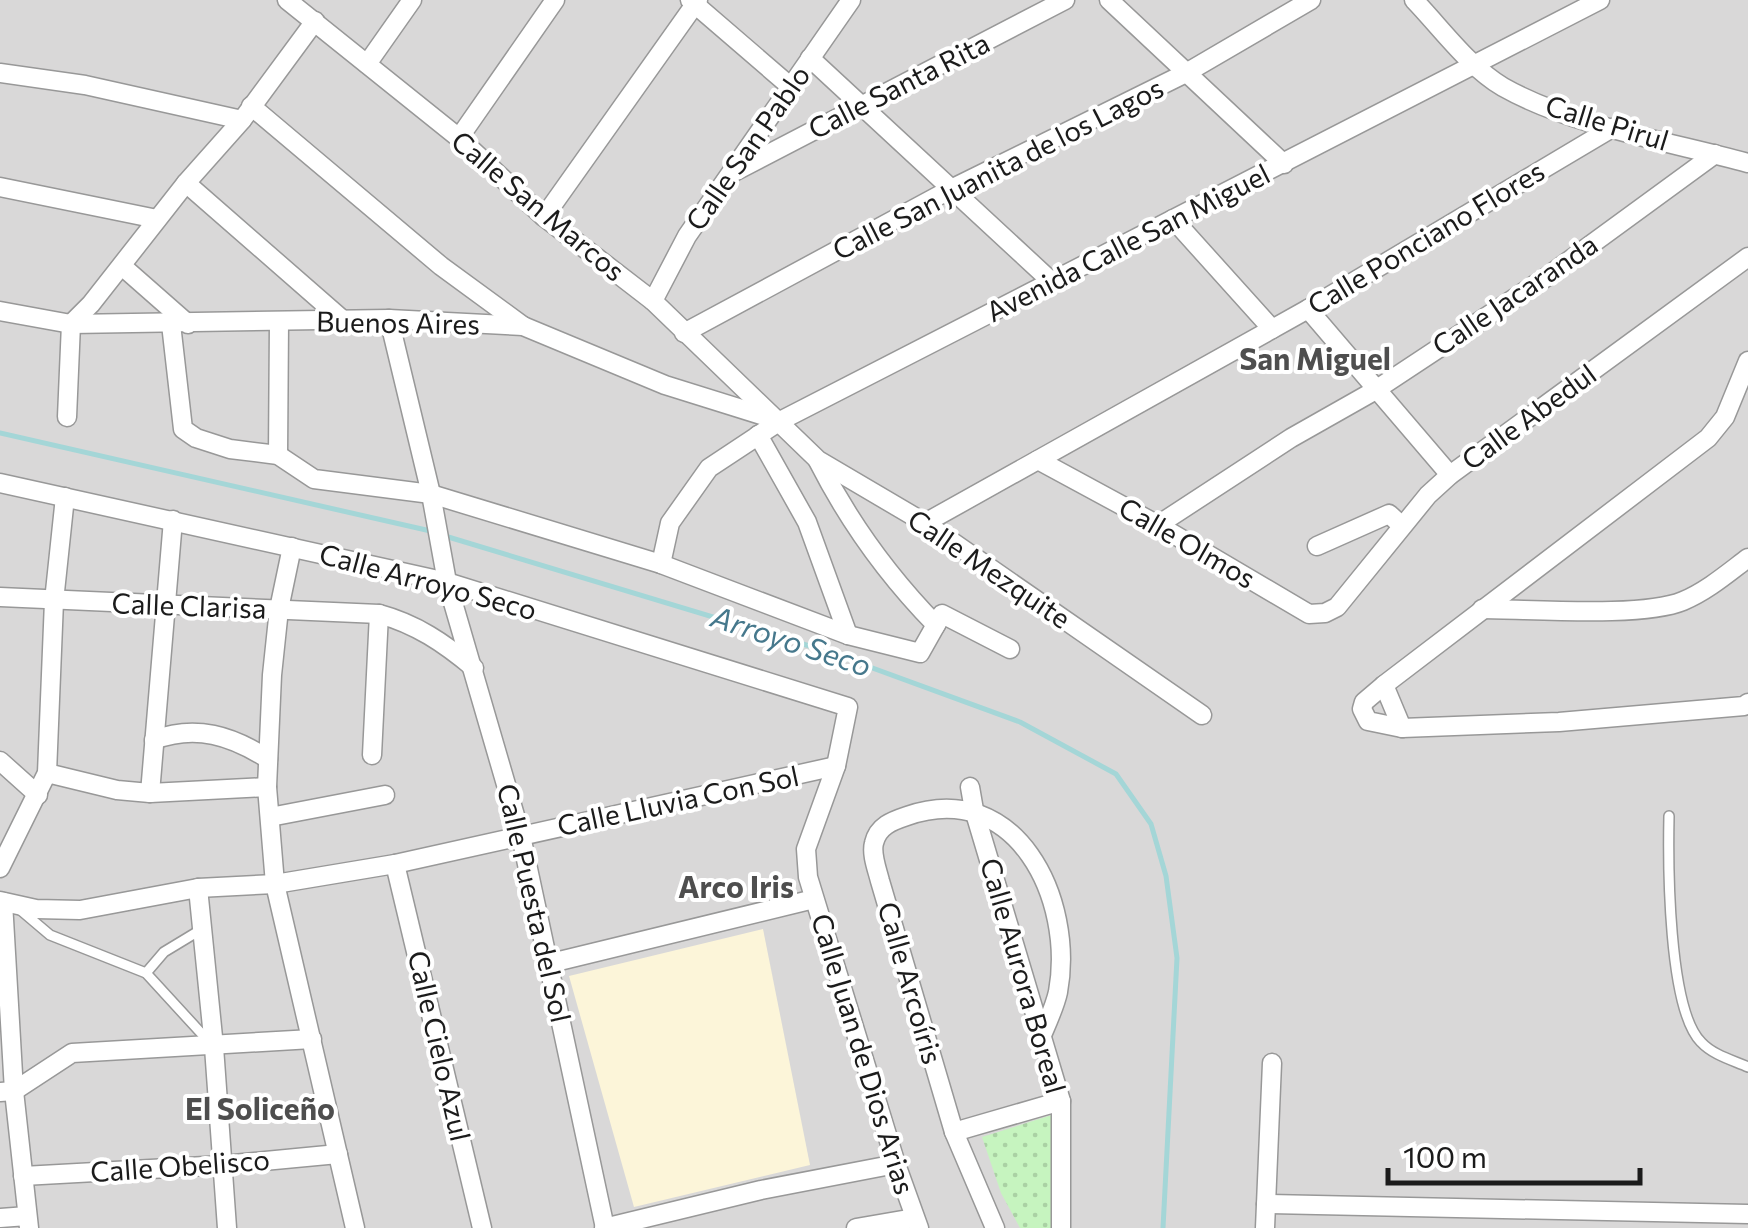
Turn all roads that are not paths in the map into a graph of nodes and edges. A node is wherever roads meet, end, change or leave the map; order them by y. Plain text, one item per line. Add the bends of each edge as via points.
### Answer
1 (279, 0) edge
2 (288, 0) edge
3 (412, 0) edge
4 (554, 0) edge
5 (851, 0) edge
6 (1065, 0) edge
7 (1109, 0) edge
8 (1311, 0) edge
9 (1414, 0) edge
10 (1600, 0) edge
11 (694, 1) edge
12 (1573, 5) edge
13 (314, 21) junction
14 (810, 58) junction
15 (367, 64) junction
16 (1476, 64) junction
17 (0, 73) edge
18 (1186, 73) junction
19 (791, 87) junction
20 (860, 106) junction
21 (246, 113) junction
22 (1612, 128) junction
23 (458, 138) junction
24 (1715, 154) junction
25 (1748, 163) edge
26 (1284, 164) junction
27 (732, 172) junction
28 (186, 183) junction
29 (0, 186) edge
30 (951, 189) junction
31 (544, 216) junction
32 (157, 219) junction
33 (1173, 219) junction
34 (1748, 256) edge
35 (122, 266) junction
36 (1052, 282) junction
37 (653, 302) junction
38 (0, 310) edge
39 (1308, 310) junction
40 (388, 319) junction
41 (279, 322) junction
42 (344, 322) junction
43 (72, 324) junction
44 (179, 324) junction
45 (523, 326) junction
46 (1272, 329) junction
47 (684, 333) junction
48 (1748, 360) edge
49 (1374, 390) junction
50 (67, 417) dead end
51 (780, 421) junction
52 (758, 435) junction
53 (278, 455) junction
54 (818, 460) junction
55 (1038, 460) junction
56 (1450, 475) junction
57 (0, 483) edge
58 (430, 494) junction
59 (64, 497) junction
60 (173, 520) junction
61 (925, 523) junction
62 (1158, 525) junction
63 (1402, 526) junction
64 (1316, 546) dead end
65 (292, 547) junction
66 (1748, 558) edge
67 (661, 564) junction
68 (445, 574) junction
69 (0, 597) edge
70 (54, 601) junction
71 (164, 605) junction
72 (1337, 606) joint
73 (280, 609) junction
74 (1482, 609) junction
75 (378, 614) junction
76 (939, 620) junction
77 (848, 635) junction
78 (1010, 648) dead end
79 (474, 668) junction
80 (1384, 685) junction
81 (1747, 705) edge
82 (848, 707) joint
83 (1202, 715) dead end
84 (1402, 728) junction
85 (154, 740) junction
86 (372, 755) dead end
87 (268, 759) junction
88 (0, 760) edge
89 (836, 766) junction
90 (47, 773) junction
91 (267, 787) junction
92 (970, 787) dead end
93 (150, 793) junction
94 (38, 794) junction
95 (384, 795) dead end
96 (974, 810) junction
97 (1669, 816) dead end
98 (270, 817) junction
99 (521, 836) junction
100 (396, 864) junction
101 (0, 868) edge
102 (276, 884) junction
103 (198, 888) junction
104 (814, 899) junction
105 (5, 902) edge
106 (202, 928) junction
107 (551, 962) junction
108 (146, 973) junction
109 (1042, 1035) junction
110 (312, 1039) junction
111 (214, 1047) junction
112 (1272, 1064) dead end
113 (1748, 1066) edge
114 (7, 1091) edge
115 (1061, 1101) junction
116 (954, 1132) junction
117 (338, 1154) junction
118 (896, 1164) junction
119 (223, 1165) junction
120 (22, 1176) junction
121 (1266, 1204) junction
122 (1748, 1214) edge
123 (0, 1218) edge
124 (1542, 1219) edge
125 (28, 1222) edge
126 (917, 1223) edge
127 (227, 1228) edge
128 (354, 1228) edge
129 (482, 1228) edge
130 (604, 1228) edge
131 (856, 1228) edge
132 (995, 1228) edge
133 (1060, 1228) edge
134 (1265, 1228) edge

1 - 2 street
2 - 13 street, Calle San Marcos
3 - 15 street
4 - 23 street
5 - 14 street, Calle San Pablo
6 - 20 street, Calle Santa Rita
7 - 18 street
8 - 18 street, Calle San Juanita de los Lagos
9 - 16 street, Calle Pirul
10 - 12 street, Avenida Calle San Miguel
11 - 19 street
11 - 31 street
12 - 16 street, Avenida Calle San Miguel
13 - 15 street, Calle San Marcos
13 - 21 street
14 - 19 street, Calle San Pablo
14 - 20 street
15 - 23 street, Calle San Marcos
16 - 22 street, Calle Pirul via 1501,86
16 - 26 street, Avenida Calle San Miguel
17 - 21 street
18 - 26 street
18 - 30 street, Calle San Juanita de los Lagos
19 - 27 street, Calle San Pablo
20 - 27 street, Calle Santa Rita
20 - 30 street
21 - 28 street
21 - 45 street
22 - 24 street, Calle Pirul
22 - 39 street, Calle Ponciano Flores
23 - 31 street, Calle San Marcos
24 - 25 street, Calle Pirul
24 - 49 street, Calle Jacaranda via 1548,276
26 - 33 street, Avenida Calle San Miguel
27 - 37 street, Calle San Pablo via 687,236
28 - 32 street
28 - 42 street
29 - 32 street
30 - 36 street
30 - 47 street, Calle San Juanita de los Lagos
31 - 37 street, Calle San Marcos
32 - 35 street
33 - 36 street, Avenida Calle San Miguel
33 - 46 street
34 - 56 street, Calle Abedul
35 - 43 street
35 - 44 street
36 - 51 street, Avenida Calle San Miguel
37 - 47 street, Calle San Marcos
38 - 43 street, Buenos Aires
39 - 46 street, Calle Ponciano Flores
39 - 49 street
40 - 42 street, Buenos Aires
40 - 45 street, Buenos Aires
40 - 58 street, Calle Puesta del Sol
41 - 42 street, Buenos Aires
41 - 44 street, Buenos Aires
41 - 53 street
43 - 44 street, Buenos Aires
43 - 50 street
44 - 53 street via 182,429 230,449
45 - 51 street, Buenos Aires via 665,385
46 - 55 street, Calle Ponciano Flores
47 - 51 street, Calle San Marcos
48 - 74 street via 1725,417 1708,438
49 - 56 street
49 - 62 street, Calle Jacaranda
51 - 52 street, Avenida Calle San Miguel
51 - 54 street, Calle Mezquite
52 - 67 street, Avenida Calle San Miguel via 709,468 670,523
52 - 77 street via 806,522
53 - 58 street via 314,479
54 - 61 street, Calle Mezquite
54 - 76 street via 907,596
55 - 61 street, Calle Ponciano Flores
55 - 62 street, Calle Olmos
56 - 63 street, Calle Abedul
57 - 59 street, Calle Arroyo Seco
58 - 67 street
58 - 68 street, Calle Puesta del Sol
59 - 60 street, Calle Arroyo Seco
59 - 70 street
60 - 65 street, Calle Arroyo Seco
60 - 71 street
61 - 83 street, Calle Mezquite
62 - 72 street, Calle Olmos via 1309,614
63 - 64 street via 1389,514
63 - 72 street, Calle Abedul
65 - 68 street, Calle Arroyo Seco
65 - 73 street
66 - 74 street via 1682,602 1651,609
67 - 77 street
68 - 79 street, Calle Puesta del Sol
68 - 82 street, Calle Arroyo Seco
69 - 70 street, Calle Clarisa
70 - 71 street, Calle Clarisa
70 - 90 street
71 - 73 street, Calle Clarisa
71 - 85 street
73 - 75 street, Calle Clarisa
73 - 87 street
74 - 80 street
75 - 79 street, Calle Clarisa via 415,626
75 - 86 street
76 - 77 street via 920,653
76 - 78 street
79 - 99 street, Calle Puesta del Sol
80 - 84 street
80 - 84 street via 1364,702 1364,716
81 - 84 street
82 - 89 street, Calle Juan de Dios Arias
85 - 87 street via 200,732 239,740
85 - 93 street
87 - 91 street
88 - 94 street
89 - 99 street, Calle Lluvia Con Sol
89 - 104 street, Calle Juan de Dios Arias via 806,849
90 - 93 street
90 - 94 street
91 - 93 street
91 - 98 street
92 - 96 street, Calle Aurora Boreal
94 - 101 street
95 - 98 street
96 - 109 street, Calle Aurora Boreal
96 - 109 street via 1003,827 1047,880 1058,917 1060,966 1058,994
96 - 116 street, Calle Arcoíris via 923,810 888,822 872,847
97 - 113 lane via 1670,914 1686,1015 1702,1044
98 - 102 street
99 - 100 street, Calle Lluvia Con Sol
99 - 107 street, Calle Puesta del Sol
100 - 102 street, Calle Lluvia Con Sol
100 - 129 street, Calle Cielo Azul
102 - 103 street, Calle Lluvia Con Sol
102 - 110 street
103 - 105 street, Calle Lluvia Con Sol via 80,910
103 - 106 street
104 - 107 street
104 - 118 street, Calle Juan de Dios Arias
105 - 108 lane via 50,936
105 - 114 street
106 - 108 lane via 164,952
106 - 111 street
107 - 130 street, Calle Puesta del Sol
108 - 111 lane
109 - 115 street, Calle Aurora Boreal
110 - 111 street
110 - 117 street
111 - 114 street via 72,1052
111 - 119 street
112 - 121 street
114 - 120 street
115 - 116 street
115 - 133 street, Calle Aurora Boreal
116 - 132 street, Calle Arcoíris
117 - 119 street, Calle Obelisco
117 - 128 street
118 - 126 street, Calle Juan de Dios Arias
118 - 130 street
119 - 120 street, Calle Obelisco
119 - 127 street
120 - 125 street
121 - 124 street
121 - 134 street
122 - 124 street
123 - 125 street
126 - 131 street

